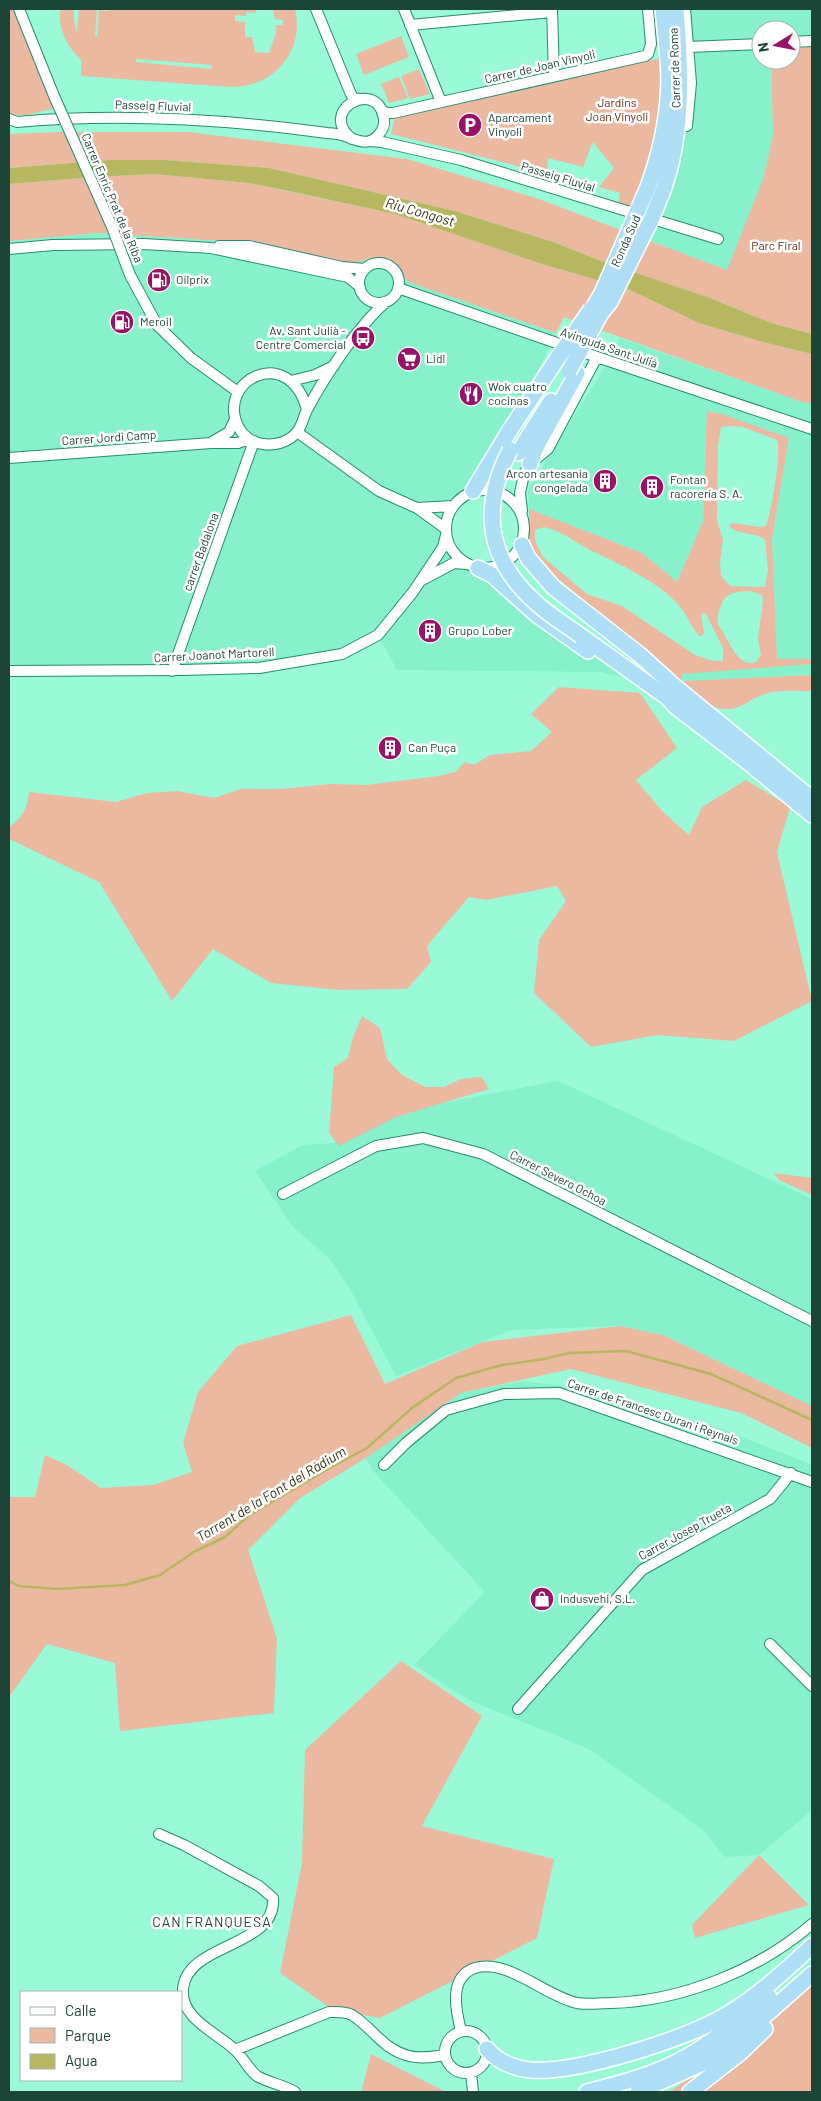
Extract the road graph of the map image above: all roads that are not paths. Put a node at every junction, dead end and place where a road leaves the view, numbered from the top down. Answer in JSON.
{"nodes":[{"id":1,"x":19,"y":9,"type":"edge"},
{"id":2,"x":316,"y":9,"type":"edge"},
{"id":3,"x":404,"y":9,"type":"edge"},
{"id":4,"x":648,"y":9,"type":"edge"},
{"id":5,"x":663,"y":9,"type":"edge"},
{"id":6,"x":676,"y":9,"type":"edge"},
{"id":7,"x":685,"y":9,"type":"edge"},
{"id":8,"x":552,"y":10,"type":"edge"},
{"id":9,"x":410,"y":25,"type":"junction"},
{"id":10,"x":751,"y":44,"type":"edge"},
{"id":11,"x":688,"y":47,"type":"junction"},
{"id":12,"x":554,"y":76,"type":"junction"},
{"id":13,"x":350,"y":92,"type":"junction"},
{"id":14,"x":359,"y":99,"type":"junction"},
{"id":15,"x":441,"y":102,"type":"junction"},
{"id":16,"x":348,"y":105,"type":"junction"},
{"id":17,"x":382,"y":110,"type":"junction"},
{"id":18,"x":393,"y":114,"type":"junction"},
{"id":19,"x":341,"y":116,"type":"junction"},
{"id":20,"x":9,"y":119,"type":"edge"},
{"id":21,"x":687,"y":126,"type":"joint"},
{"id":22,"x":383,"y":127,"type":"junction"},
{"id":23,"x":327,"y":133,"type":"junction"},
{"id":24,"x":352,"y":139,"type":"junction"},
{"id":25,"x":369,"y":141,"type":"junction"},
{"id":26,"x":389,"y":143,"type":"junction"},
{"id":27,"x":668,"y":177,"type":"junction"},
{"id":28,"x":655,"y":190,"type":"junction"},
{"id":29,"x":718,"y":239,"type":"dead end"},
{"id":30,"x":211,"y":248,"type":"junction"},
{"id":31,"x":9,"y":250,"type":"edge"},
{"id":32,"x":365,"y":269,"type":"junction"},
{"id":33,"x":360,"y":287,"type":"junction"},
{"id":34,"x":398,"y":288,"type":"junction"},
{"id":35,"x":367,"y":298,"type":"junction"},
{"id":36,"x":606,"y":298,"type":"junction"},
{"id":37,"x":386,"y":302,"type":"junction"},
{"id":38,"x":368,"y":318,"type":"junction"},
{"id":39,"x":597,"y":358,"type":"junction"},
{"id":40,"x":335,"y":366,"type":"junction"},
{"id":41,"x":565,"y":369,"type":"junction"},
{"id":42,"x":291,"y":381,"type":"junction"},
{"id":43,"x":238,"y":392,"type":"junction"},
{"id":44,"x":307,"y":410,"type":"junction"},
{"id":45,"x":234,"y":419,"type":"junction"},
{"id":46,"x":812,"y":430,"type":"edge"},
{"id":47,"x":297,"y":432,"type":"junction"},
{"id":48,"x":251,"y":440,"type":"junction"},
{"id":49,"x":211,"y":443,"type":"junction"},
{"id":50,"x":9,"y":458,"type":"edge"},
{"id":51,"x":530,"y":464,"type":"junction"},
{"id":52,"x":473,"y":491,"type":"junction"},
{"id":53,"x":453,"y":506,"type":"junction"},
{"id":54,"x":417,"y":508,"type":"junction"},
{"id":55,"x":522,"y":515,"type":"junction"},
{"id":56,"x":446,"y":532,"type":"junction"},
{"id":57,"x":522,"y":544,"type":"junction"},
{"id":58,"x":473,"y":566,"type":"junction"},
{"id":59,"x":419,"y":581,"type":"junction"},
{"id":60,"x":586,"y":633,"type":"junction"},
{"id":61,"x":172,"y":670,"type":"junction"},
{"id":62,"x":9,"y":671,"type":"edge"},
{"id":63,"x":676,"y":706,"type":"junction"},
{"id":64,"x":743,"y":743,"type":"junction"},
{"id":65,"x":812,"y":799,"type":"edge"},
{"id":66,"x":812,"y":814,"type":"edge"},
{"id":67,"x":283,"y":1194,"type":"dead end"},
{"id":68,"x":812,"y":1321,"type":"edge"},
{"id":69,"x":384,"y":1465,"type":"dead end"},
{"id":70,"x":791,"y":1473,"type":"junction"},
{"id":71,"x":812,"y":1482,"type":"edge"},
{"id":72,"x":770,"y":1644,"type":"dead end"},
{"id":73,"x":812,"y":1686,"type":"edge"},
{"id":74,"x":518,"y":1709,"type":"dead end"},
{"id":75,"x":159,"y":1834,"type":"dead end"},
{"id":76,"x":812,"y":1924,"type":"edge"},
{"id":77,"x":812,"y":1946,"type":"edge"},
{"id":78,"x":812,"y":1956,"type":"edge"},
{"id":79,"x":812,"y":1974,"type":"edge"},
{"id":80,"x":790,"y":1994,"type":"junction"},
{"id":81,"x":461,"y":2031,"type":"junction"},
{"id":82,"x":487,"y":2049,"type":"junction"},
{"id":83,"x":235,"y":2050,"type":"junction"},
{"id":84,"x":444,"y":2055,"type":"junction"},
{"id":85,"x":471,"y":2073,"type":"junction"},
{"id":86,"x":295,"y":2092,"type":"edge"},
{"id":87,"x":473,"y":2092,"type":"edge"},
{"id":88,"x":587,"y":2092,"type":"edge"},
{"id":89,"x":638,"y":2092,"type":"edge"},
{"id":90,"x":690,"y":2092,"type":"edge"}],
"edges":[{"from":1,"to":43,"type":"street","name":"Carrer Enric Prat de la Riba","bridge":true},
{"from":2,"to":13,"type":"street"},
{"from":3,"to":9,"type":"street"},
{"from":4,"to":12,"type":"street","name":"Carrer de Joan Vinyoli"},
{"from":5,"to":28,"type":"highway","name":"Ronda Sud"},
{"from":6,"to":27,"type":"highway","name":"Ronda Sud"},
{"from":7,"to":11,"type":"street","name":"Carrer de Roma"},
{"from":8,"to":9,"type":"street"},
{"from":8,"to":12,"type":"street"},
{"from":9,"to":15,"type":"street"},
{"from":10,"to":11,"type":"street"},
{"from":11,"to":21,"type":"street","name":"Carrer de Roma"},
{"from":12,"to":15,"type":"street","name":"Carrer de Joan Vinyoli"},
{"from":13,"to":14,"type":"street"},
{"from":13,"to":16,"type":"street"},
{"from":14,"to":16,"type":"street"},
{"from":14,"to":17,"type":"street"},
{"from":15,"to":18,"type":"street","name":"Carrer de Joan Vinyoli"},
{"from":16,"to":19,"type":"street"},
{"from":17,"to":18,"type":"street"},
{"from":17,"to":22,"type":"street"},
{"from":18,"to":22,"type":"street"},
{"from":19,"to":23,"type":"street"},
{"from":19,"to":24,"type":"street"},
{"from":20,"to":23,"type":"street","name":"Passeig Fluvial"},
{"from":21,"to":27,"type":"highway"},
{"from":22,"to":25,"type":"street"},
{"from":22,"to":26,"type":"street"},
{"from":23,"to":24,"type":"street","name":"Passeig Fluvial"},
{"from":24,"to":25,"type":"street"},
{"from":25,"to":26,"type":"street","name":"Passeig Fluvial"},
{"from":26,"to":29,"type":"street","name":"Passeig Fluvial"},
{"from":27,"to":28,"type":"highway","name":"Ronda Sud"},
{"from":28,"to":36,"type":"highway","name":"Ronda Sud","bridge":true},
{"from":30,"to":31,"type":"street"},
{"from":30,"to":32,"type":"street"},
{"from":30,"to":33,"type":"street"},
{"from":32,"to":33,"type":"street"},
{"from":32,"to":34,"type":"street"},
{"from":33,"to":35,"type":"street"},
{"from":34,"to":37,"type":"street"},
{"from":34,"to":39,"type":"street","name":"Avinguda Sant Julià"},
{"from":35,"to":37,"type":"street"},
{"from":35,"to":38,"type":"street"},
{"from":36,"to":41,"type":"highway","bridge":true},
{"from":36,"to":41,"type":"highway"},
{"from":37,"to":38,"type":"street"},
{"from":38,"to":40,"type":"street"},
{"from":39,"to":46,"type":"street","name":"Avinguda Sant Julià"},
{"from":39,"to":51,"type":"street"},
{"from":40,"to":42,"type":"street"},
{"from":40,"to":44,"type":"street"},
{"from":41,"to":51,"type":"highway"},
{"from":41,"to":52,"type":"highway"},
{"from":41,"to":60,"type":"highway","bridge":true},
{"from":42,"to":43,"type":"street"},
{"from":42,"to":44,"type":"street"},
{"from":43,"to":45,"type":"street"},
{"from":44,"to":47,"type":"street"},
{"from":45,"to":48,"type":"street"},
{"from":45,"to":49,"type":"street"},
{"from":47,"to":48,"type":"street"},
{"from":47,"to":54,"type":"street"},
{"from":48,"to":49,"type":"street","name":"Carrer Jordi Camp"},
{"from":48,"to":61,"type":"street","name":"carrer Badalona"},
{"from":49,"to":50,"type":"street","name":"Carrer Jordi Camp"},
{"from":51,"to":55,"type":"street"},
{"from":52,"to":53,"type":"street"},
{"from":52,"to":55,"type":"street"},
{"from":53,"to":54,"type":"street"},
{"from":53,"to":56,"type":"street"},
{"from":54,"to":56,"type":"street"},
{"from":55,"to":57,"type":"street"},
{"from":56,"to":58,"type":"street"},
{"from":56,"to":59,"type":"street","name":"Carrer Joanot Martorell"},
{"from":57,"to":58,"type":"street"},
{"from":57,"to":64,"type":"highway"},
{"from":58,"to":59,"type":"street"},
{"from":58,"to":63,"type":"highway"},
{"from":59,"to":61,"type":"street","name":"Carrer Joanot Martorell"},
{"from":60,"to":63,"type":"highway"},
{"from":60,"to":64,"type":"highway"},
{"from":61,"to":62,"type":"street","name":"Carrer Joanot Martorell"},
{"from":63,"to":66,"type":"highway"},
{"from":64,"to":65,"type":"highway"},
{"from":67,"to":68,"type":"street","name":"Carrer Severo Ochoa"},
{"from":69,"to":70,"type":"street","name":"Carrer de Francesc Duran i Reynals"},
{"from":70,"to":71,"type":"street","name":"Carrer de Francesc Duran i Reynals"},
{"from":70,"to":74,"type":"street","name":"Carrer Josep Trueta"},
{"from":72,"to":73,"type":"street"},
{"from":75,"to":83,"type":"street"},
{"from":76,"to":81,"type":"street"},
{"from":77,"to":82,"type":"highway"},
{"from":78,"to":88,"type":"highway"},
{"from":79,"to":80,"type":"highway"},
{"from":80,"to":89,"type":"highway"},
{"from":80,"to":90,"type":"highway"},
{"from":81,"to":82,"type":"street"},
{"from":81,"to":84,"type":"street"},
{"from":82,"to":85,"type":"street"},
{"from":83,"to":84,"type":"street"},
{"from":83,"to":86,"type":"street"},
{"from":84,"to":85,"type":"street"},
{"from":85,"to":87,"type":"street"}]}
